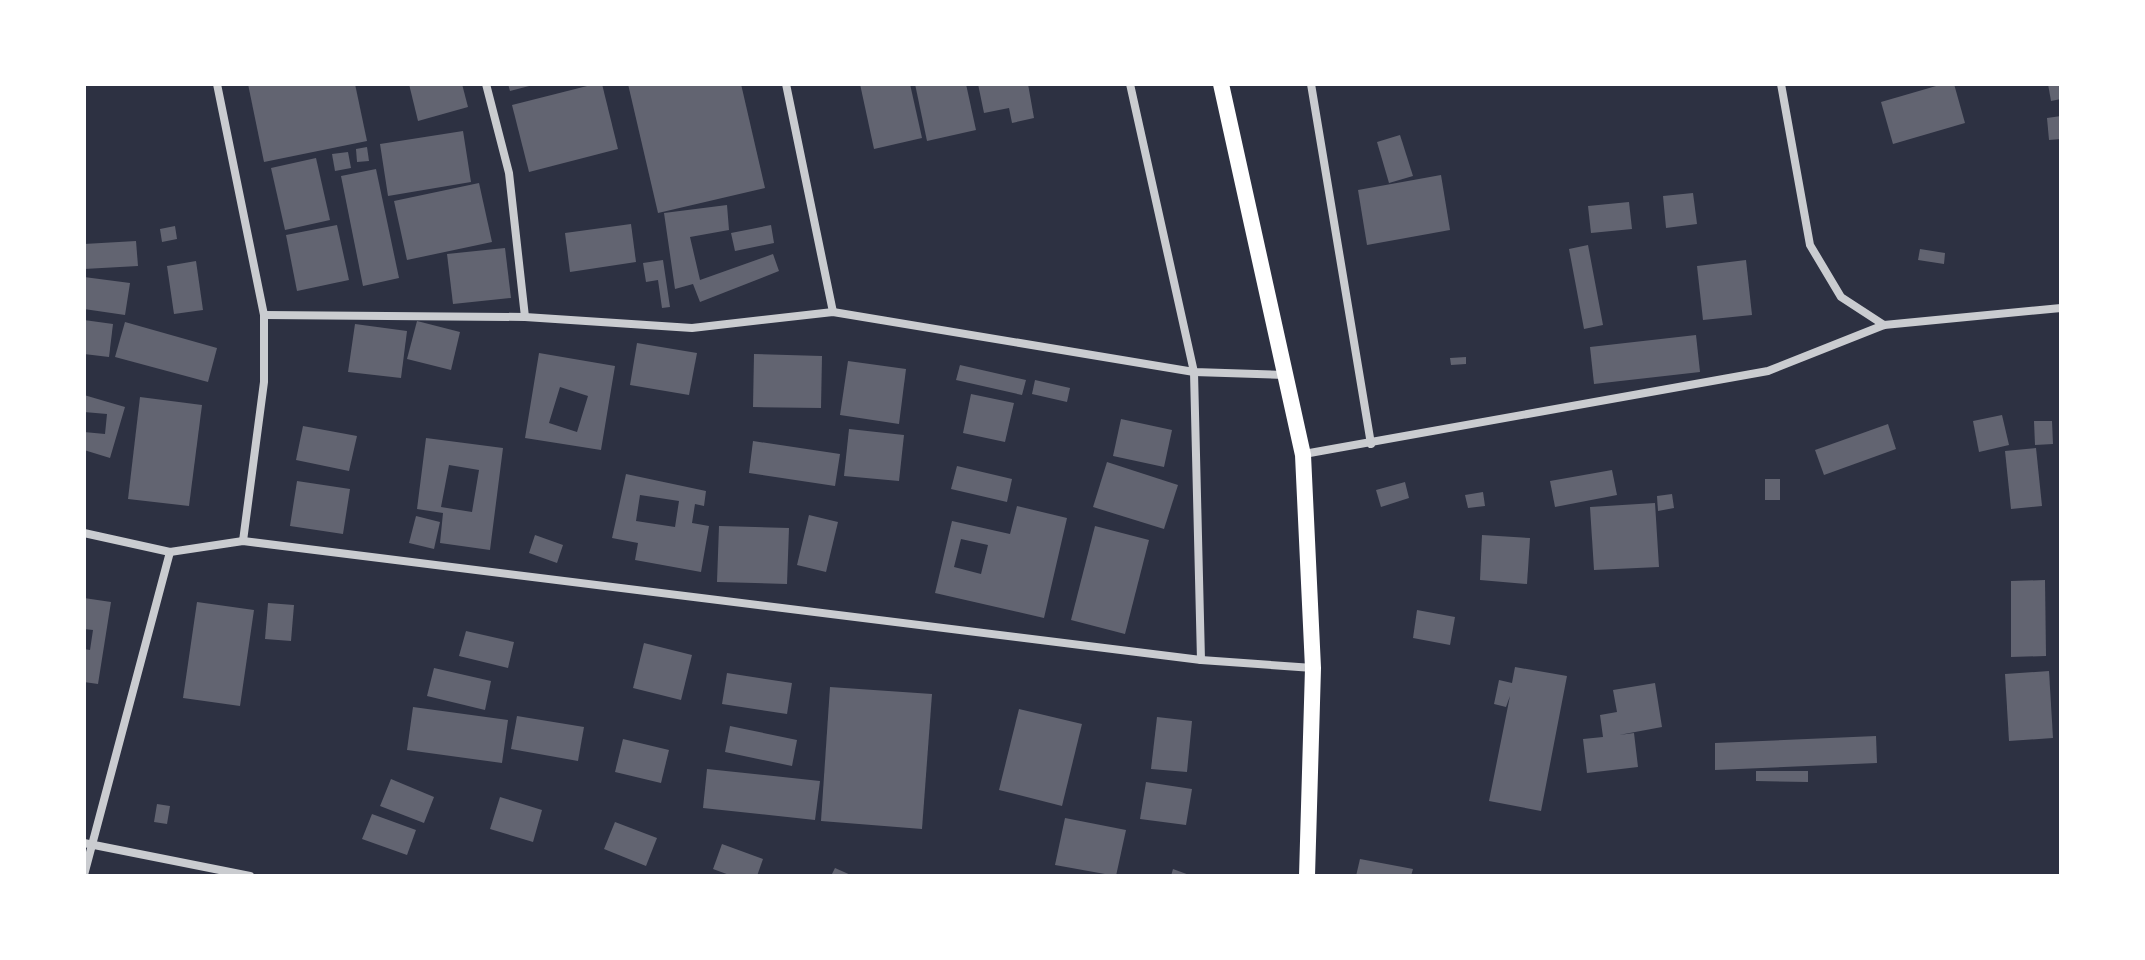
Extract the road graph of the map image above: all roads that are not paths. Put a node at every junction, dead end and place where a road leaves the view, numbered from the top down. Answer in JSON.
{"nodes":[{"id":1,"x":217,"y":84,"type":"edge"},
{"id":2,"x":486,"y":84,"type":"edge"},
{"id":3,"x":786,"y":84,"type":"edge"},
{"id":4,"x":1130,"y":84,"type":"edge"},
{"id":5,"x":1221,"y":84,"type":"edge"},
{"id":6,"x":1311,"y":84,"type":"edge"},
{"id":7,"x":1781,"y":84,"type":"edge"},
{"id":8,"x":2061,"y":308,"type":"edge"},
{"id":9,"x":833,"y":312,"type":"junction"},
{"id":10,"x":264,"y":315,"type":"junction"},
{"id":11,"x":525,"y":317,"type":"junction"},
{"id":12,"x":1884,"y":325,"type":"junction"},
{"id":13,"x":1194,"y":372,"type":"junction"},
{"id":14,"x":1286,"y":375,"type":"junction"},
{"id":15,"x":1371,"y":444,"type":"junction"},
{"id":16,"x":1303,"y":455,"type":"junction"},
{"id":17,"x":84,"y":533,"type":"edge"},
{"id":18,"x":243,"y":541,"type":"junction"},
{"id":19,"x":170,"y":552,"type":"junction"},
{"id":20,"x":1201,"y":660,"type":"junction"},
{"id":21,"x":1313,"y":668,"type":"junction"},
{"id":22,"x":88,"y":843,"type":"edge"},
{"id":23,"x":84,"y":875,"type":"edge"},
{"id":24,"x":250,"y":876,"type":"edge"},
{"id":25,"x":1307,"y":876,"type":"edge"}],
"edges":[{"from":1,"to":10,"type":"street"},
{"from":2,"to":11,"type":"street"},
{"from":3,"to":9,"type":"street"},
{"from":4,"to":13,"type":"street"},
{"from":5,"to":14,"type":"main road"},
{"from":6,"to":15,"type":"street"},
{"from":7,"to":12,"type":"street"},
{"from":8,"to":12,"type":"street"},
{"from":9,"to":11,"type":"street"},
{"from":9,"to":13,"type":"street"},
{"from":10,"to":11,"type":"street"},
{"from":10,"to":18,"type":"street"},
{"from":12,"to":15,"type":"street"},
{"from":13,"to":14,"type":"street"},
{"from":13,"to":20,"type":"street"},
{"from":14,"to":16,"type":"main road"},
{"from":15,"to":16,"type":"street"},
{"from":16,"to":21,"type":"main road"},
{"from":17,"to":19,"type":"street"},
{"from":18,"to":19,"type":"street"},
{"from":18,"to":20,"type":"street"},
{"from":19,"to":22,"type":"street"},
{"from":20,"to":21,"type":"street"},
{"from":21,"to":25,"type":"main road"},
{"from":22,"to":23,"type":"street"},
{"from":22,"to":24,"type":"street"}]}
